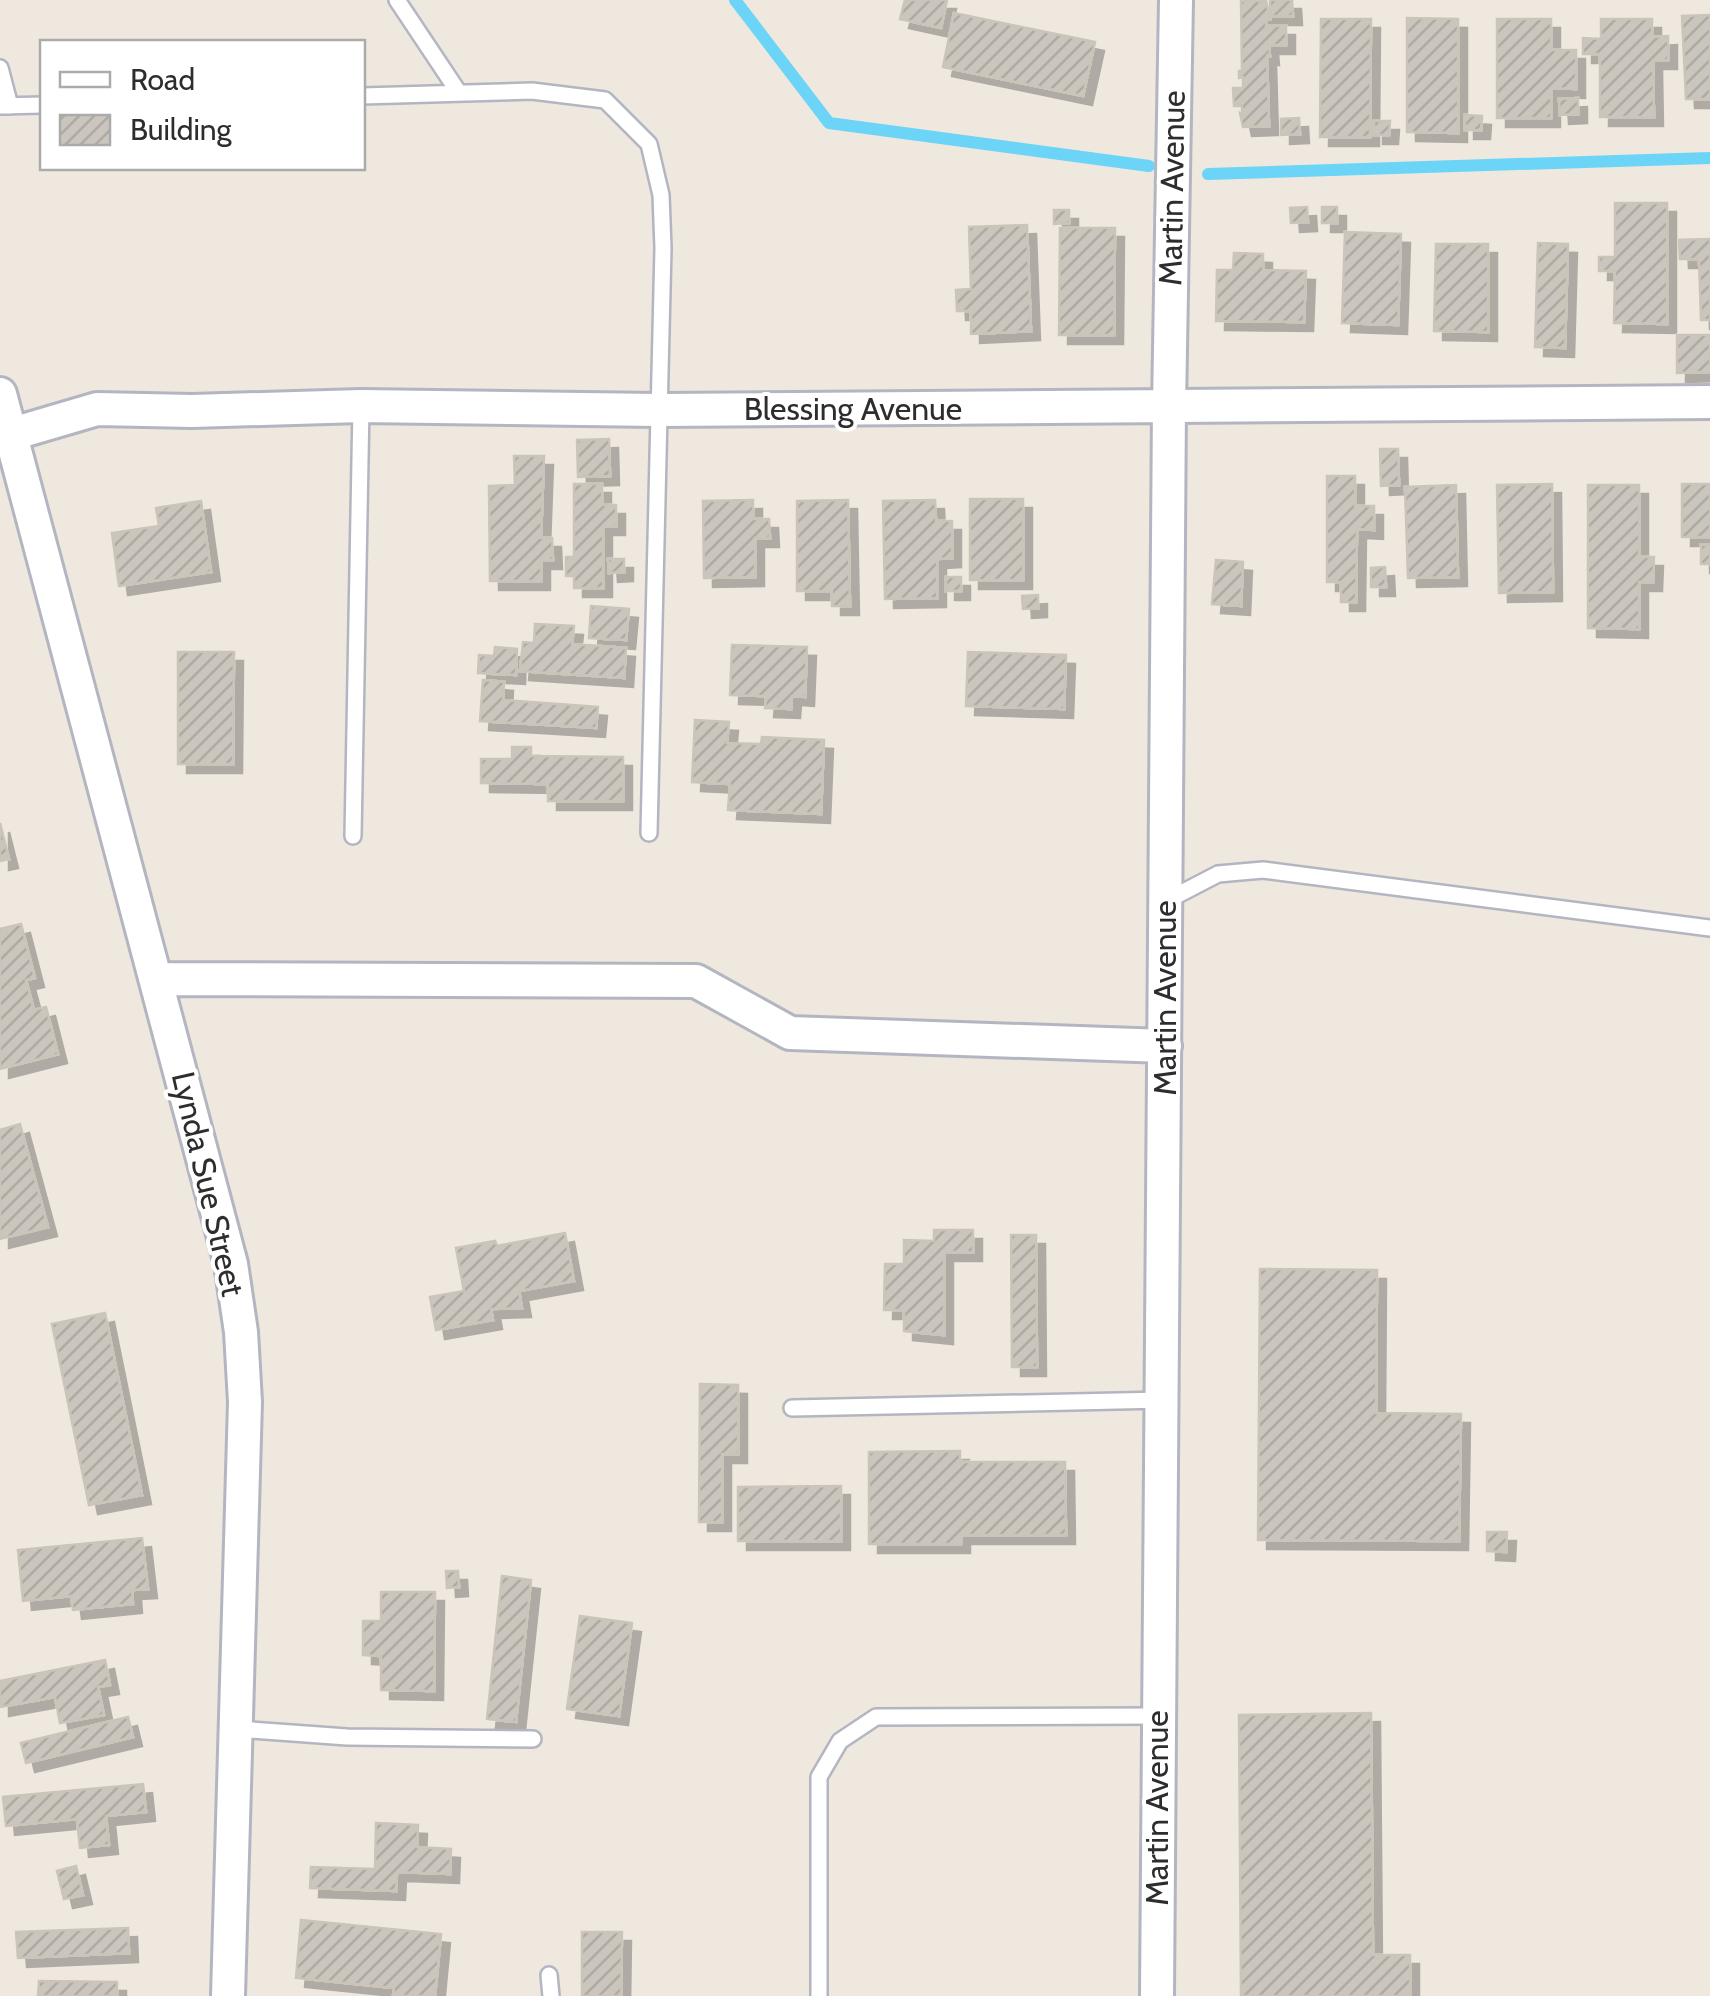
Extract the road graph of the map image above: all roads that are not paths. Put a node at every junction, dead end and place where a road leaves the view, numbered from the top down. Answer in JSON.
{"nodes":[{"id":1,"x":398,"y":0,"type":"edge"},
{"id":2,"x":1176,"y":0,"type":"edge"},
{"id":3,"x":0,"y":68,"type":"edge"},
{"id":4,"x":459,"y":93,"type":"junction"},
{"id":5,"x":365,"y":96,"type":"edge"},
{"id":6,"x":40,"y":105,"type":"edge"},
{"id":7,"x":5,"y":106,"type":"edge"},
{"id":8,"x":0,"y":394,"type":"edge"},
{"id":9,"x":1710,"y":402,"type":"edge"},
{"id":10,"x":361,"y":406,"type":"junction"},
{"id":11,"x":1168,"y":407,"type":"junction"},
{"id":12,"x":658,"y":410,"type":"junction"},
{"id":13,"x":6,"y":436,"type":"edge"},
{"id":14,"x":649,"y":833,"type":"dead end"},
{"id":15,"x":353,"y":836,"type":"dead end"},
{"id":16,"x":1166,"y":901,"type":"junction"},
{"id":17,"x":1710,"y":928,"type":"edge"},
{"id":18,"x":157,"y":979,"type":"junction"},
{"id":19,"x":1165,"y":1046,"type":"junction"},
{"id":20,"x":1163,"y":1400,"type":"junction"},
{"id":21,"x":792,"y":1408,"type":"dead end"},
{"id":22,"x":1158,"y":1716,"type":"junction"},
{"id":23,"x":237,"y":1729,"type":"junction"},
{"id":24,"x":532,"y":1739,"type":"dead end"},
{"id":25,"x":549,"y":1974,"type":"dead end"},
{"id":26,"x":228,"y":1996,"type":"edge"},
{"id":27,"x":552,"y":1996,"type":"edge"},
{"id":28,"x":819,"y":1996,"type":"edge"},
{"id":29,"x":1157,"y":1996,"type":"edge"}],
"edges":[{"from":1,"to":4,"type":"lane"},
{"from":2,"to":11,"type":"street","name":"Martin Avenue"},
{"from":3,"to":7,"type":"lane"},
{"from":4,"to":5,"type":"lane"},
{"from":4,"to":12,"type":"lane"},
{"from":6,"to":7,"type":"lane"},
{"from":8,"to":13,"type":"street","name":"Lynda Sue Street"},
{"from":9,"to":11,"type":"street","name":"Blessing Avenue"},
{"from":10,"to":12,"type":"street","name":"Blessing Avenue"},
{"from":10,"to":13,"type":"street","name":"Blessing Avenue"},
{"from":10,"to":15,"type":"lane"},
{"from":11,"to":12,"type":"street","name":"Blessing Avenue"},
{"from":11,"to":16,"type":"street","name":"Martin Avenue"},
{"from":12,"to":14,"type":"lane"},
{"from":13,"to":18,"type":"street","name":"Lynda Sue Street"},
{"from":16,"to":17,"type":"lane"},
{"from":16,"to":19,"type":"street","name":"Martin Avenue"},
{"from":18,"to":19,"type":"street"},
{"from":18,"to":23,"type":"street","name":"Lynda Sue Street"},
{"from":19,"to":20,"type":"street","name":"Martin Avenue"},
{"from":20,"to":21,"type":"lane"},
{"from":20,"to":22,"type":"street","name":"Martin Avenue"},
{"from":22,"to":28,"type":"lane"},
{"from":22,"to":29,"type":"street","name":"Martin Avenue"},
{"from":23,"to":24,"type":"lane"},
{"from":23,"to":26,"type":"street","name":"Lynda Sue Street"},
{"from":25,"to":27,"type":"lane"}]}
